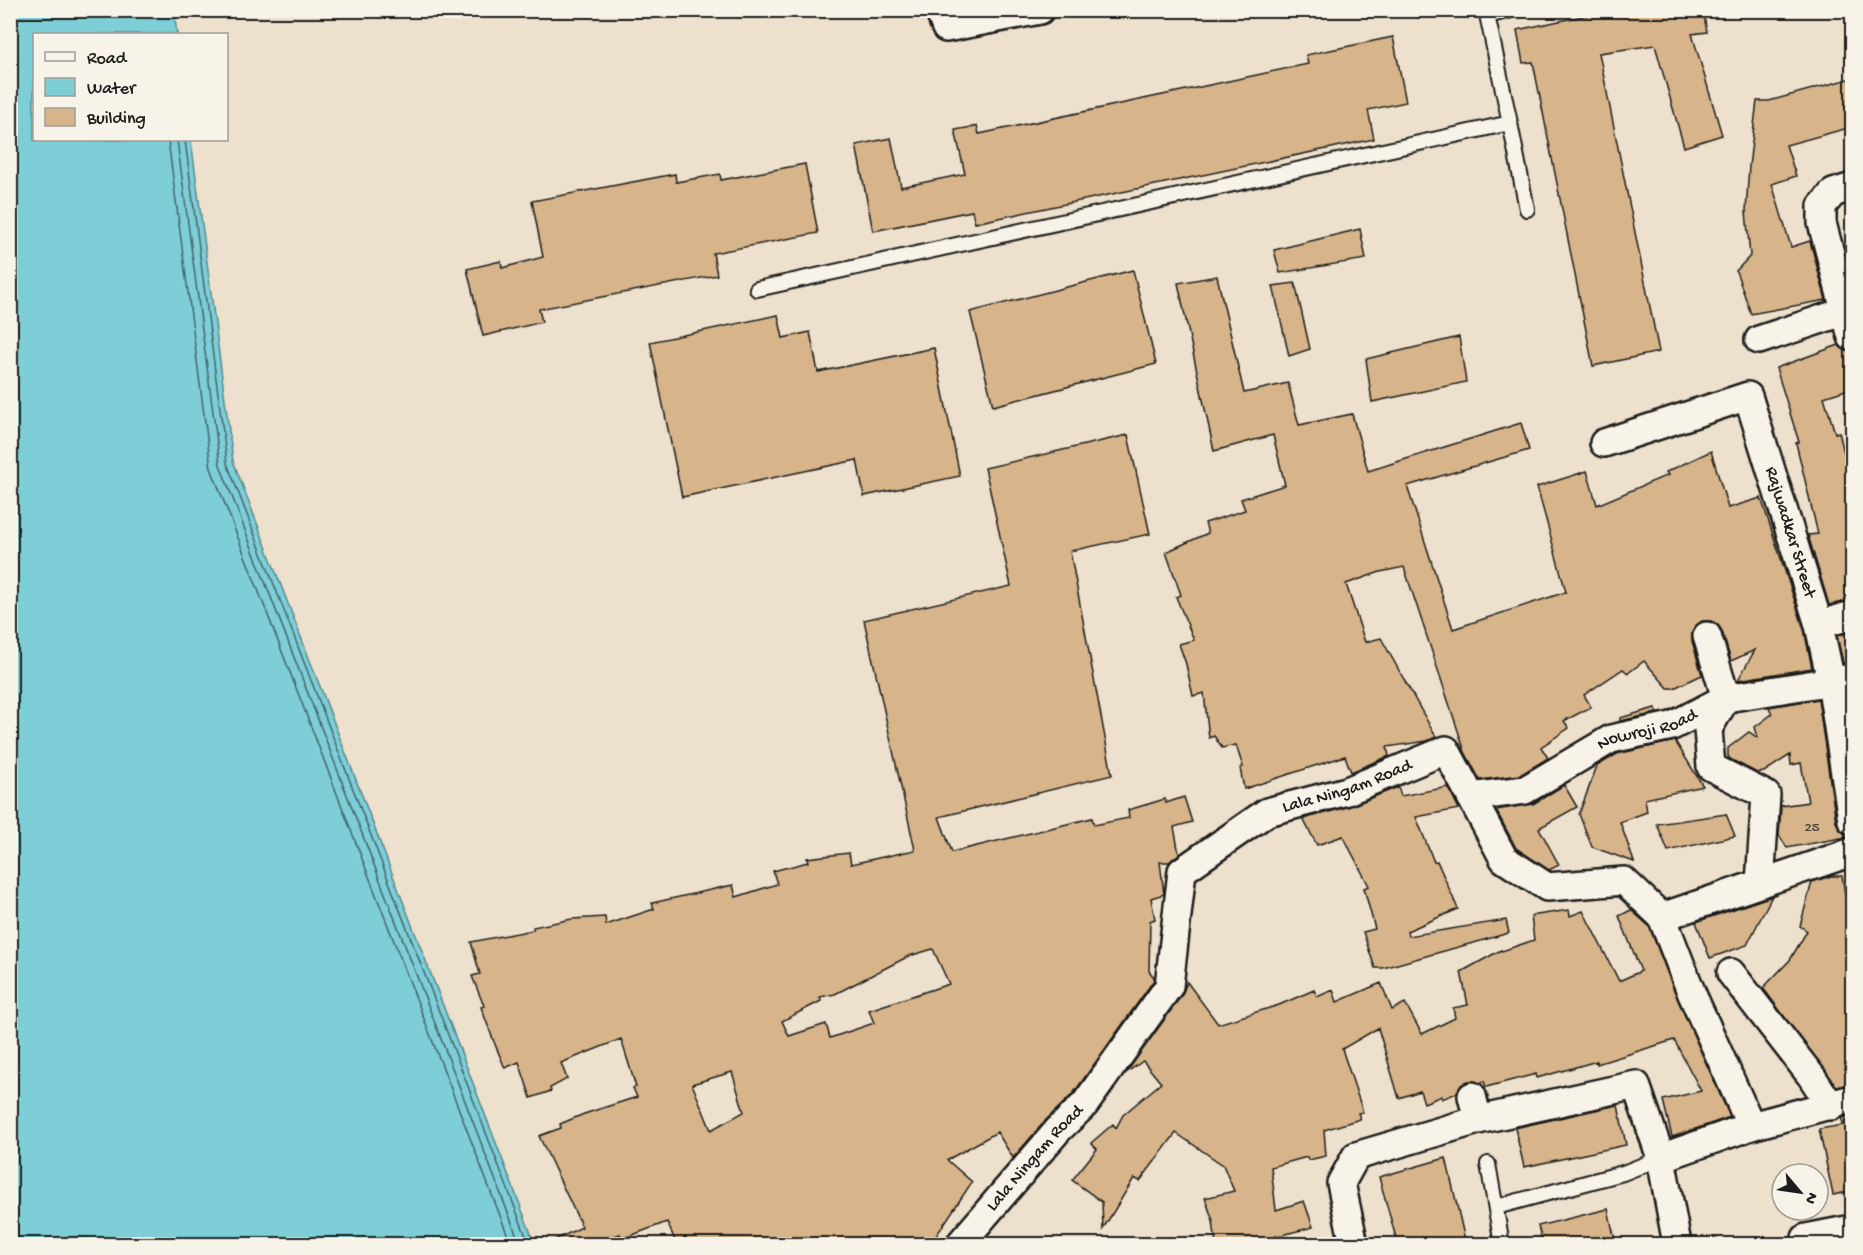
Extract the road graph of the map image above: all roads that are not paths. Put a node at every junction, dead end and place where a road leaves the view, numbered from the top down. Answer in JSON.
{"nodes":[{"id":1,"x":1040,"y":10,"type":"edge"},
{"id":2,"x":1511,"y":10,"type":"edge"},
{"id":3,"x":1486,"y":14,"type":"edge"},
{"id":4,"x":943,"y":19,"type":"edge"},
{"id":5,"x":1510,"y":123,"type":"junction"},
{"id":6,"x":1852,"y":187,"type":"edge"},
{"id":7,"x":1527,"y":209,"type":"dead end"},
{"id":8,"x":757,"y":289,"type":"dead end"},
{"id":9,"x":1850,"y":319,"type":"edge"},
{"id":10,"x":1759,"y":340,"type":"dead end"},
{"id":11,"x":1604,"y":443,"type":"dead end"},
{"id":12,"x":1852,"y":615,"type":"edge"},
{"id":13,"x":1819,"y":626,"type":"junction"},
{"id":14,"x":1707,"y":636,"type":"dead end"},
{"id":15,"x":1842,"y":679,"type":"edge"},
{"id":16,"x":1726,"y":698,"type":"junction"},
{"id":17,"x":1471,"y":796,"type":"junction"},
{"id":18,"x":1852,"y":820,"type":"edge"},
{"id":19,"x":1852,"y":852,"type":"edge"},
{"id":20,"x":1760,"y":883,"type":"junction"},
{"id":21,"x":1662,"y":917,"type":"junction"},
{"id":22,"x":1731,"y":973,"type":"dead end"},
{"id":23,"x":1842,"y":1102,"type":"edge"},
{"id":24,"x":1751,"y":1126,"type":"junction"},
{"id":25,"x":1661,"y":1158,"type":"junction"},
{"id":26,"x":1488,"y":1164,"type":"dead end"},
{"id":27,"x":1496,"y":1207,"type":"junction"},
{"id":28,"x":1852,"y":1229,"type":"edge"},
{"id":29,"x":960,"y":1245,"type":"edge"},
{"id":30,"x":1354,"y":1245,"type":"edge"},
{"id":31,"x":1502,"y":1245,"type":"edge"},
{"id":32,"x":1677,"y":1245,"type":"edge"},
{"id":33,"x":1808,"y":1245,"type":"edge"}],
"edges":[{"from":1,"to":4,"type":"street"},
{"from":2,"to":3,"type":"lane"},
{"from":3,"to":5,"type":"lane"},
{"from":5,"to":7,"type":"lane"},
{"from":5,"to":8,"type":"lane"},
{"from":6,"to":9,"type":"street"},
{"from":9,"to":10,"type":"street"},
{"from":11,"to":13,"type":"street","name":"Rajwadkar Street"},
{"from":12,"to":13,"type":"street"},
{"from":13,"to":15,"type":"street","name":"Rajwadkar Street"},
{"from":14,"to":16,"type":"street"},
{"from":15,"to":16,"type":"street","name":"Nowroji Road"},
{"from":15,"to":18,"type":"street","name":"Rajwadkar Street"},
{"from":16,"to":17,"type":"street","name":"Nowroji Road"},
{"from":16,"to":20,"type":"street"},
{"from":17,"to":21,"type":"street","name":"Lala Ningam Road"},
{"from":17,"to":29,"type":"street","name":"Lala Ningam Road"},
{"from":19,"to":20,"type":"street"},
{"from":20,"to":21,"type":"street"},
{"from":21,"to":24,"type":"street","name":"Lala Ningam Road"},
{"from":22,"to":23,"type":"street"},
{"from":23,"to":24,"type":"street"},
{"from":24,"to":25,"type":"street"},
{"from":25,"to":27,"type":"lane"},
{"from":25,"to":30,"type":"street"},
{"from":25,"to":32,"type":"street"},
{"from":26,"to":27,"type":"lane"},
{"from":27,"to":31,"type":"lane"},
{"from":28,"to":33,"type":"street"}]}
